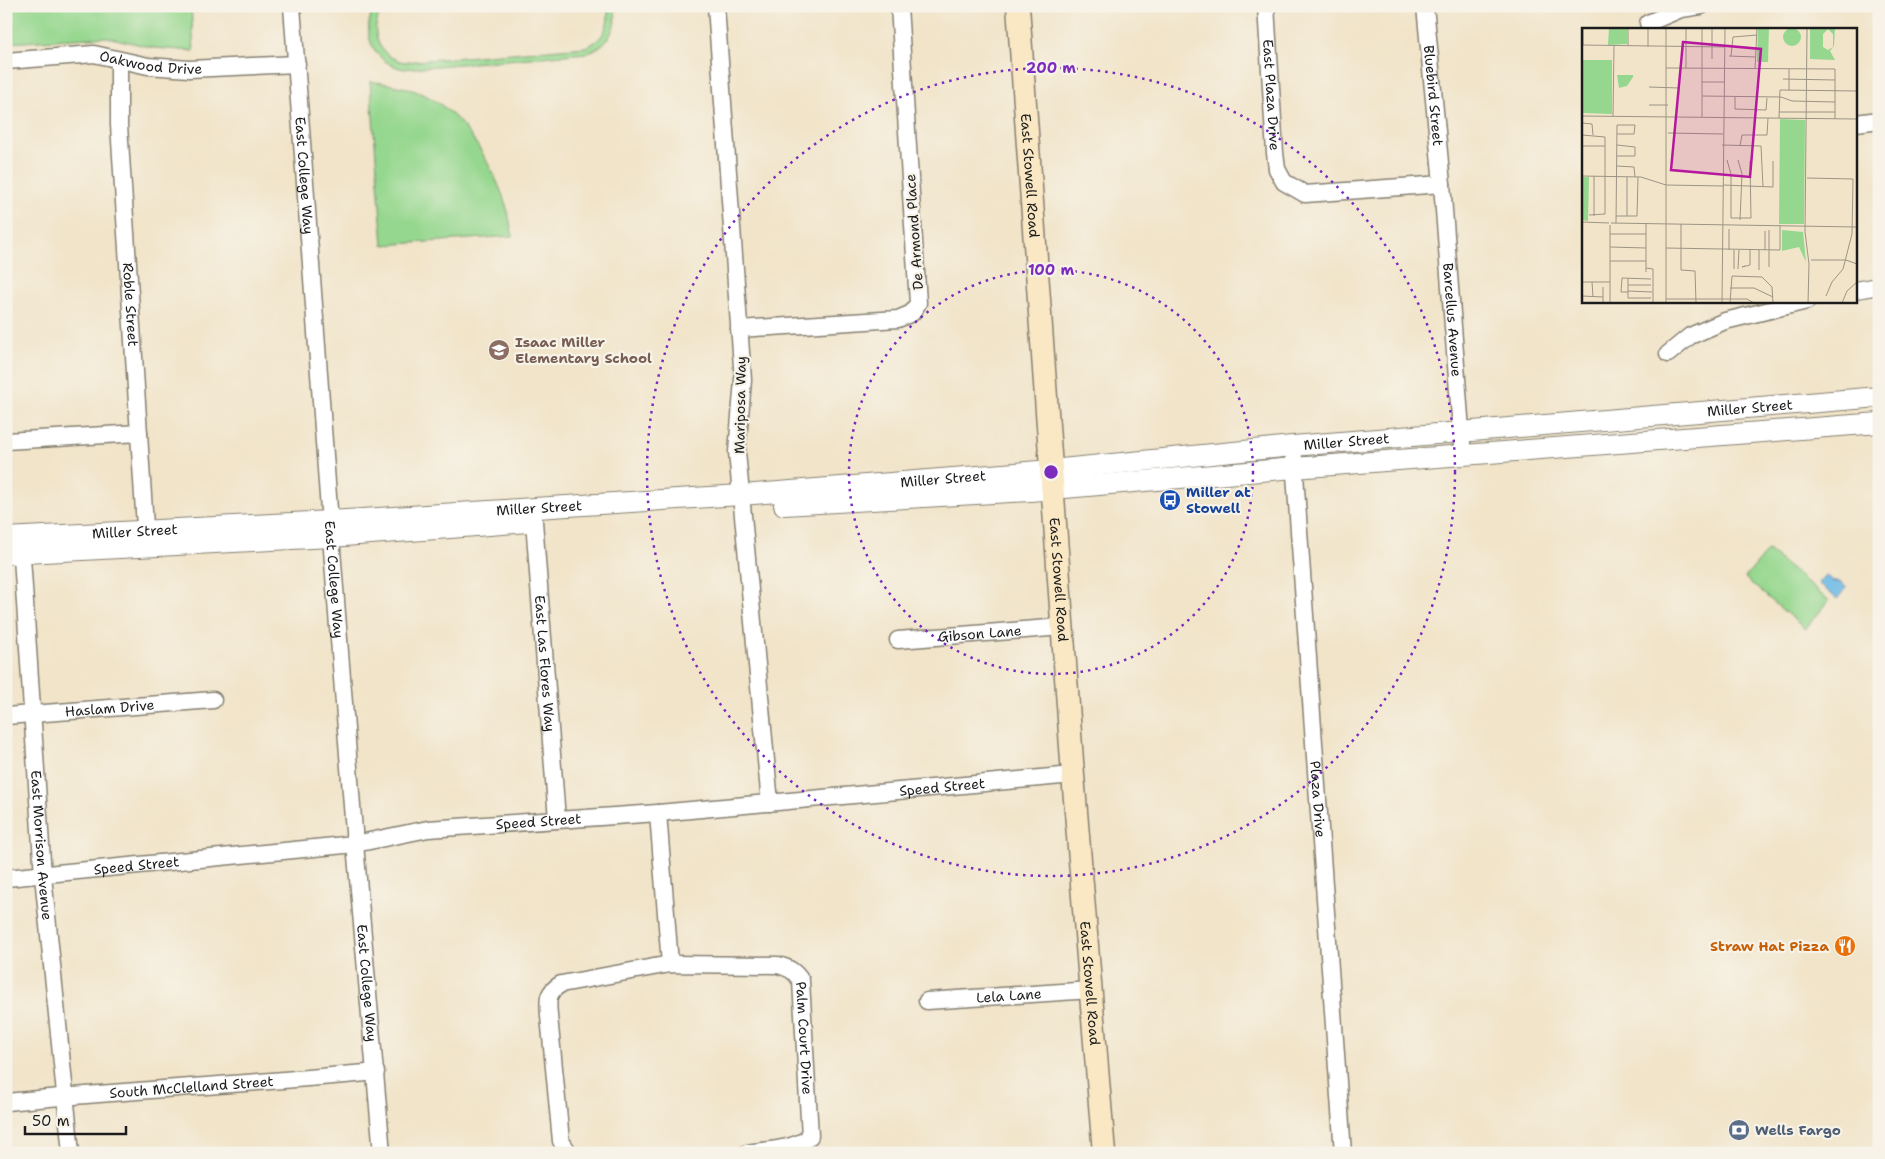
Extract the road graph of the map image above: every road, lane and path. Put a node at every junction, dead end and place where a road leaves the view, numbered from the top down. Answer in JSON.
{"nodes":[{"id":1,"x":292,"y":6,"type":"edge"},
{"id":2,"x":716,"y":6,"type":"edge"},
{"id":3,"x":899,"y":6,"type":"edge"},
{"id":4,"x":1018,"y":6,"type":"edge"},
{"id":5,"x":1266,"y":6,"type":"edge"},
{"id":6,"x":1426,"y":6,"type":"edge"},
{"id":7,"x":1701,"y":6,"type":"edge"},
{"id":8,"x":1648,"y":23,"type":"dead end"},
{"id":9,"x":6,"y":61,"type":"edge"},
{"id":10,"x":119,"y":61,"type":"junction"},
{"id":11,"x":297,"y":64,"type":"junction"},
{"id":12,"x":1879,"y":120,"type":"edge"},
{"id":13,"x":1858,"y":124,"type":"edge"},
{"id":14,"x":1442,"y":184,"type":"junction"},
{"id":15,"x":1879,"y":286,"type":"edge"},
{"id":16,"x":1858,"y":290,"type":"edge"},
{"id":17,"x":1803,"y":302,"type":"edge"},
{"id":18,"x":739,"y":329,"type":"junction"},
{"id":19,"x":1668,"y":354,"type":"dead end"},
{"id":20,"x":1879,"y":397,"type":"edge"},
{"id":21,"x":1879,"y":423,"type":"edge"},
{"id":22,"x":1460,"y":431,"type":"junction"},
{"id":23,"x":140,"y":433,"type":"junction"},
{"id":24,"x":6,"y":442,"type":"edge"},
{"id":25,"x":1293,"y":446,"type":"junction"},
{"id":26,"x":1463,"y":456,"type":"junction"},
{"id":27,"x":1294,"y":468,"type":"junction"},
{"id":28,"x":1052,"y":480,"type":"junction"},
{"id":29,"x":742,"y":501,"type":"junction"},
{"id":30,"x":533,"y":515,"type":"junction"},
{"id":31,"x":330,"y":529,"type":"junction"},
{"id":32,"x":146,"y":539,"type":"junction"},
{"id":33,"x":14,"y":546,"type":"edge"},
{"id":34,"x":1062,"y":627,"type":"junction"},
{"id":35,"x":898,"y":640,"type":"dead end"},
{"id":36,"x":214,"y":700,"type":"dead end"},
{"id":37,"x":33,"y":714,"type":"junction"},
{"id":38,"x":6,"y":716,"type":"edge"},
{"id":39,"x":1073,"y":775,"type":"junction"},
{"id":40,"x":770,"y":804,"type":"junction"},
{"id":41,"x":658,"y":813,"type":"junction"},
{"id":42,"x":557,"y":819,"type":"junction"},
{"id":43,"x":355,"y":844,"type":"junction"},
{"id":44,"x":43,"y":876,"type":"junction"},
{"id":45,"x":6,"y":878,"type":"edge"},
{"id":46,"x":670,"y":964,"type":"junction"},
{"id":47,"x":1091,"y":990,"type":"junction"},
{"id":48,"x":927,"y":1001,"type":"dead end"},
{"id":49,"x":376,"y":1072,"type":"junction"},
{"id":50,"x":66,"y":1096,"type":"junction"},
{"id":51,"x":6,"y":1102,"type":"edge"},
{"id":52,"x":71,"y":1153,"type":"edge"},
{"id":53,"x":382,"y":1153,"type":"edge"},
{"id":54,"x":569,"y":1153,"type":"edge"},
{"id":55,"x":748,"y":1153,"type":"edge"},
{"id":56,"x":1104,"y":1153,"type":"edge"},
{"id":57,"x":1343,"y":1153,"type":"edge"}],
"edges":[{"from":1,"to":11,"type":"street","name":"East College Way"},
{"from":2,"to":18,"type":"street","name":"Mariposa Way"},
{"from":3,"to":18,"type":"street","name":"De Armond Place"},
{"from":4,"to":28,"type":"main road","name":"East Stowell Road"},
{"from":5,"to":14,"type":"street","name":"East Plaza Drive"},
{"from":6,"to":14,"type":"street","name":"Bluebird Street"},
{"from":7,"to":8,"type":"street"},
{"from":9,"to":10,"type":"street","name":"Oakwood Drive"},
{"from":10,"to":11,"type":"street","name":"Oakwood Drive"},
{"from":10,"to":23,"type":"street","name":"Roble Street"},
{"from":11,"to":31,"type":"street","name":"East College Way"},
{"from":12,"to":13,"type":"street"},
{"from":14,"to":22,"type":"street","name":"Barcellus Avenue"},
{"from":15,"to":16,"type":"street"},
{"from":17,"to":19,"type":"street"},
{"from":18,"to":29,"type":"street","name":"Mariposa Way"},
{"from":20,"to":22,"type":"street","name":"Miller Street"},
{"from":21,"to":26,"type":"street","name":"Miller Street"},
{"from":22,"to":25,"type":"street","name":"Miller Street"},
{"from":22,"to":26,"type":"street","name":"Barcellus Avenue"},
{"from":23,"to":24,"type":"street"},
{"from":23,"to":32,"type":"street","name":"Roble Street"},
{"from":25,"to":27,"type":"street","name":"Plaza Drive"},
{"from":25,"to":28,"type":"street","name":"Miller Street"},
{"from":26,"to":27,"type":"street","name":"Miller Street"},
{"from":27,"to":28,"type":"street","name":"Miller Street"},
{"from":27,"to":57,"type":"street","name":"Plaza Drive"},
{"from":28,"to":29,"type":"street","name":"Miller Street"},
{"from":28,"to":34,"type":"main road","name":"East Stowell Road"},
{"from":29,"to":30,"type":"street","name":"Miller Street"},
{"from":29,"to":40,"type":"street","name":"Mariposa Way"},
{"from":30,"to":31,"type":"street","name":"Miller Street"},
{"from":30,"to":42,"type":"street","name":"East Las Flores Way"},
{"from":31,"to":32,"type":"street","name":"Miller Street"},
{"from":31,"to":43,"type":"street","name":"East College Way"},
{"from":32,"to":33,"type":"street","name":"Miller Street"},
{"from":33,"to":37,"type":"street","name":"East Morrison Avenue"},
{"from":34,"to":35,"type":"street","name":"Gibson Lane"},
{"from":34,"to":39,"type":"main road","name":"East Stowell Road"},
{"from":36,"to":37,"type":"street","name":"Haslam Drive"},
{"from":37,"to":38,"type":"street","name":"Haslam Drive"},
{"from":37,"to":44,"type":"street","name":"East Morrison Avenue"},
{"from":39,"to":40,"type":"street","name":"Speed Street"},
{"from":39,"to":47,"type":"main road","name":"East Stowell Road"},
{"from":40,"to":41,"type":"street","name":"Speed Street"},
{"from":41,"to":42,"type":"street","name":"Speed Street"},
{"from":41,"to":46,"type":"street"},
{"from":42,"to":43,"type":"street","name":"Speed Street"},
{"from":43,"to":44,"type":"street","name":"Speed Street"},
{"from":43,"to":49,"type":"street","name":"East College Way"},
{"from":44,"to":45,"type":"street","name":"Speed Street"},
{"from":44,"to":50,"type":"street","name":"East Morrison Avenue"},
{"from":46,"to":54,"type":"street","name":"Palm Court Drive"},
{"from":46,"to":55,"type":"street","name":"Palm Court Drive"},
{"from":47,"to":48,"type":"street","name":"Lela Lane"},
{"from":47,"to":56,"type":"main road","name":"East Stowell Road"},
{"from":49,"to":50,"type":"street","name":"South McClelland Street"},
{"from":49,"to":53,"type":"street","name":"East College Way"},
{"from":50,"to":51,"type":"street","name":"South McClelland Street"},
{"from":50,"to":52,"type":"street","name":"East Morrison Avenue"}]}
